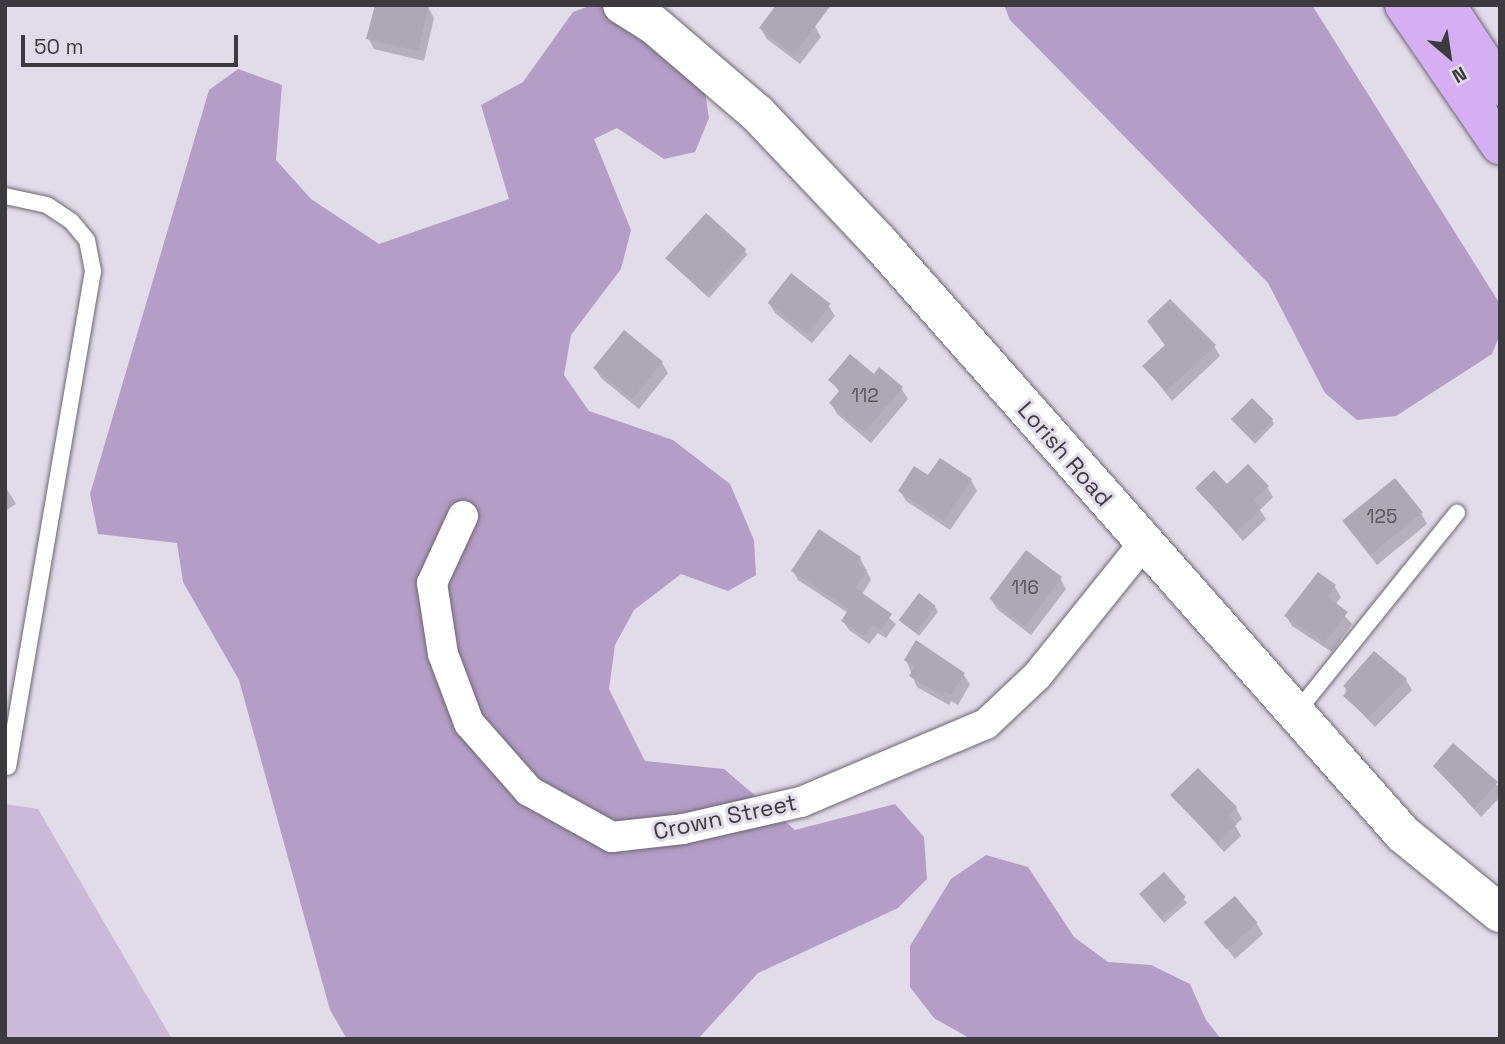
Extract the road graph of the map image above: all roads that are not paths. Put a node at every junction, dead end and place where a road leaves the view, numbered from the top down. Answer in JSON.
{"nodes":[{"id":1,"x":622,"y":5,"type":"edge"},
{"id":2,"x":1404,"y":5,"type":"edge"},
{"id":3,"x":1446,"y":5,"type":"edge"},
{"id":4,"x":1500,"y":88,"type":"edge"},
{"id":5,"x":1500,"y":145,"type":"edge"},
{"id":6,"x":5,"y":196,"type":"edge"},
{"id":7,"x":1457,"y":513,"type":"dead end"},
{"id":8,"x":463,"y":516,"type":"dead end"},
{"id":9,"x":1143,"y":543,"type":"junction"},
{"id":10,"x":1296,"y":713,"type":"junction"},
{"id":11,"x":8,"y":767,"type":"dead end"},
{"id":12,"x":1500,"y":913,"type":"edge"}],
"edges":[{"from":1,"to":9,"type":"street","name":"Lorish Road"},
{"from":2,"to":5,"type":"highway"},
{"from":3,"to":4,"type":"highway"},
{"from":6,"to":11,"type":"lane"},
{"from":7,"to":10,"type":"lane"},
{"from":8,"to":9,"type":"street","name":"Crown Street"},
{"from":9,"to":10,"type":"street","name":"Lorish Road"},
{"from":10,"to":12,"type":"street","name":"Lorish Road"}]}
